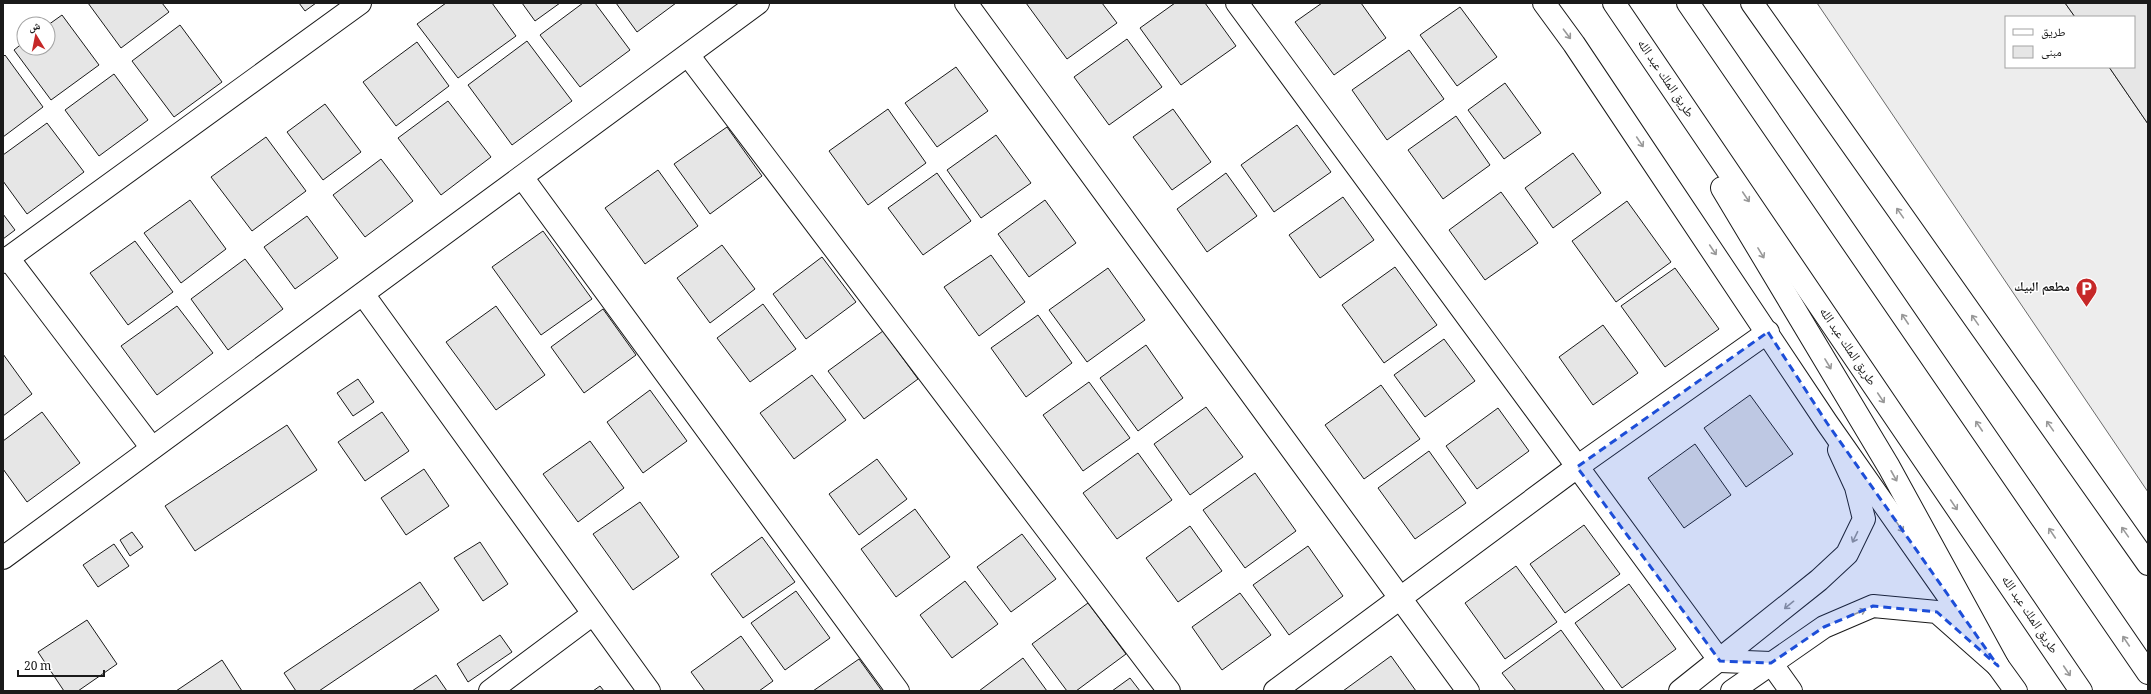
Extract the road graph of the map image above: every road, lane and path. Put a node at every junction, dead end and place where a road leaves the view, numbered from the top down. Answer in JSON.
{"nodes":[{"id":1,"x":360,"y":3,"type":"edge"},
{"id":2,"x":758,"y":3,"type":"edge"},
{"id":3,"x":966,"y":3,"type":"edge"},
{"id":4,"x":1237,"y":3,"type":"edge"},
{"id":5,"x":1544,"y":3,"type":"edge"},
{"id":6,"x":1613,"y":3,"type":"edge"},
{"id":7,"x":1688,"y":3,"type":"edge"},
{"id":8,"x":1752,"y":3,"type":"edge"},
{"id":9,"x":688,"y":55,"type":"junction"},
{"id":10,"x":522,"y":177,"type":"junction"},
{"id":11,"x":6,"y":260,"type":"edge"},
{"id":12,"x":363,"y":294,"type":"junction"},
{"id":13,"x":1768,"y":332,"type":"junction"},
{"id":14,"x":1827,"y":423,"type":"junction"},
{"id":15,"x":152,"y":448,"type":"junction"},
{"id":16,"x":1577,"y":467,"type":"junction"},
{"id":17,"x":3,"y":558,"type":"edge"},
{"id":18,"x":2148,"y":564,"type":"edge"},
{"id":19,"x":1401,"y":599,"type":"junction"},
{"id":20,"x":594,"y":614,"type":"junction"},
{"id":21,"x":1720,"y":661,"type":"junction"},
{"id":22,"x":1771,"y":663,"type":"junction"},
{"id":23,"x":1998,"y":666,"type":"junction"},
{"id":24,"x":2148,"y":673,"type":"edge"},
{"id":25,"x":490,"y":691,"type":"edge"},
{"id":26,"x":649,"y":691,"type":"edge"},
{"id":27,"x":898,"y":691,"type":"edge"},
{"id":28,"x":1169,"y":691,"type":"edge"},
{"id":29,"x":1276,"y":691,"type":"edge"},
{"id":30,"x":1468,"y":691,"type":"edge"},
{"id":31,"x":1680,"y":691,"type":"edge"},
{"id":32,"x":1732,"y":691,"type":"edge"},
{"id":33,"x":1791,"y":691,"type":"edge"},
{"id":34,"x":2016,"y":691,"type":"edge"},
{"id":35,"x":2081,"y":691,"type":"edge"}],
"edges":[{"from":1,"to":11,"type":"main road"},
{"from":2,"to":9,"type":"main road"},
{"from":3,"to":19,"type":"main road"},
{"from":4,"to":16,"type":"main road"},
{"from":5,"to":13,"type":"main road","one_way":true},
{"from":6,"to":23,"type":"main road","one_way":true},
{"from":6,"to":35,"type":"main road","name":"طريق الملك عبد الله","one_way":true},
{"from":24,"to":7,"type":"main road","one_way":true},
{"from":18,"to":8,"type":"main road","one_way":true},
{"from":9,"to":10,"type":"main road"},
{"from":9,"to":28,"type":"main road"},
{"from":10,"to":12,"type":"main road"},
{"from":10,"to":27,"type":"main road"},
{"from":11,"to":15,"type":"main road"},
{"from":12,"to":15,"type":"main road"},
{"from":12,"to":20,"type":"main road"},
{"from":13,"to":14,"type":"main road"},
{"from":13,"to":16,"type":"main road"},
{"from":14,"to":21,"type":"main road","one_way":true},
{"from":14,"to":23,"type":"main road","one_way":true},
{"from":15,"to":17,"type":"main road"},
{"from":16,"to":19,"type":"main road"},
{"from":16,"to":21,"type":"main road"},
{"from":19,"to":29,"type":"main road"},
{"from":19,"to":30,"type":"main road"},
{"from":20,"to":25,"type":"main road"},
{"from":20,"to":26,"type":"main road"},
{"from":21,"to":22,"type":"main road"},
{"from":21,"to":31,"type":"main road"},
{"from":22,"to":23,"type":"main road","one_way":true},
{"from":22,"to":32,"type":"main road"},
{"from":22,"to":33,"type":"main road"},
{"from":23,"to":34,"type":"main road"}]}
